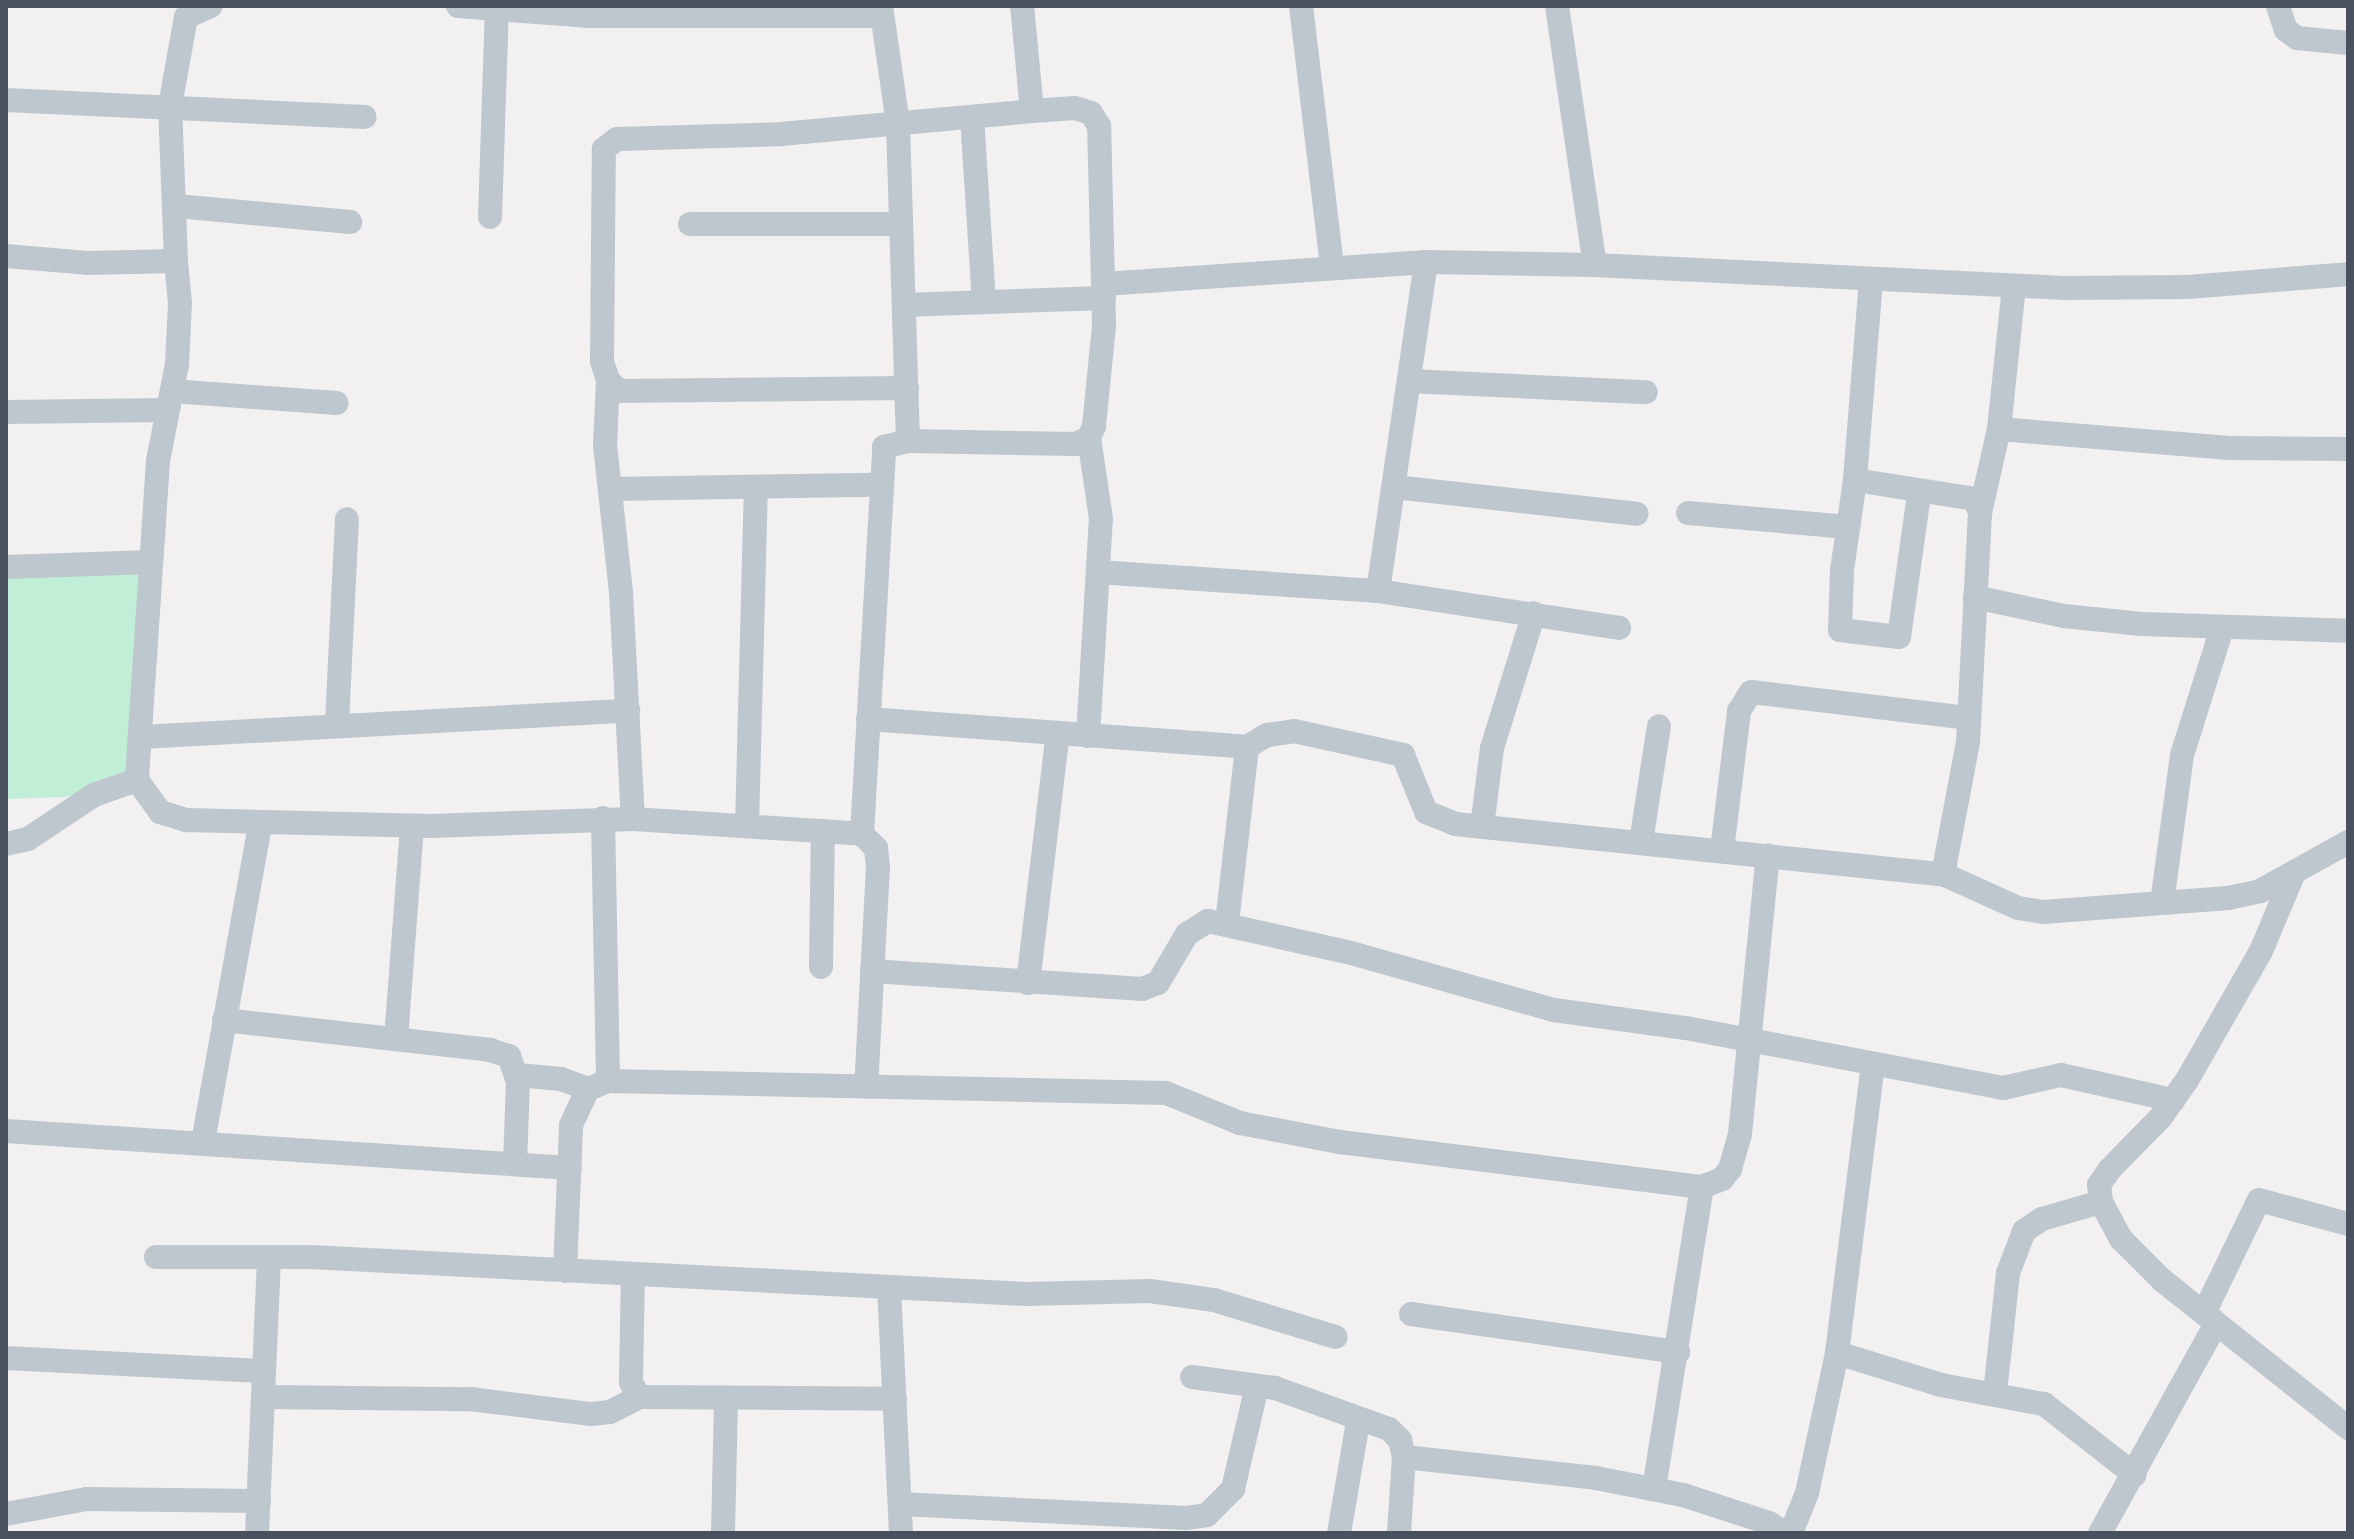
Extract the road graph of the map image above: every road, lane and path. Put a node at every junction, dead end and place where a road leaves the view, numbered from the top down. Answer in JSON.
{"nodes":[{"id":1,"x":211,"y":6,"type":"edge"},
{"id":2,"x":458,"y":6,"type":"edge"},
{"id":3,"x":1022,"y":6,"type":"edge"},
{"id":4,"x":1301,"y":6,"type":"edge"},
{"id":5,"x":1557,"y":6,"type":"edge"},
{"id":6,"x":2278,"y":6,"type":"edge"},
{"id":7,"x":498,"y":8,"type":"edge"},
{"id":8,"x":687,"y":11,"type":"edge"},
{"id":9,"x":882,"y":11,"type":"edge"},
{"id":10,"x":2348,"y":43,"type":"edge"},
{"id":11,"x":6,"y":100,"type":"edge"},
{"id":12,"x":170,"y":106,"type":"junction"},
{"id":13,"x":1032,"y":111,"type":"junction"},
{"id":14,"x":365,"y":117,"type":"dead end"},
{"id":15,"x":972,"y":117,"type":"junction"},
{"id":16,"x":898,"y":124,"type":"junction"},
{"id":17,"x":177,"y":206,"type":"junction"},
{"id":18,"x":490,"y":217,"type":"dead end"},
{"id":19,"x":350,"y":222,"type":"dead end"},
{"id":20,"x":690,"y":224,"type":"dead end"},
{"id":21,"x":901,"y":224,"type":"junction"},
{"id":22,"x":6,"y":256,"type":"edge"},
{"id":23,"x":176,"y":261,"type":"junction"},
{"id":24,"x":1426,"y":262,"type":"junction"},
{"id":25,"x":1595,"y":265,"type":"junction"},
{"id":26,"x":1332,"y":266,"type":"junction"},
{"id":27,"x":2348,"y":274,"type":"edge"},
{"id":28,"x":1871,"y":280,"type":"junction"},
{"id":29,"x":2014,"y":286,"type":"junction"},
{"id":30,"x":1104,"y":291,"type":"junction"},
{"id":31,"x":984,"y":302,"type":"junction"},
{"id":32,"x":904,"y":305,"type":"junction"},
{"id":33,"x":608,"y":380,"type":"junction"},
{"id":34,"x":1409,"y":381,"type":"junction"},
{"id":35,"x":907,"y":388,"type":"junction"},
{"id":36,"x":1646,"y":392,"type":"dead end"},
{"id":37,"x":170,"y":400,"type":"junction"},
{"id":38,"x":337,"y":403,"type":"dead end"},
{"id":39,"x":6,"y":412,"type":"edge"},
{"id":40,"x":1999,"y":429,"type":"junction"},
{"id":41,"x":1089,"y":438,"type":"junction"},
{"id":42,"x":908,"y":441,"type":"junction"},
{"id":43,"x":2348,"y":449,"type":"edge"},
{"id":44,"x":1855,"y":480,"type":"junction"},
{"id":45,"x":879,"y":485,"type":"junction"},
{"id":46,"x":756,"y":487,"type":"junction"},
{"id":47,"x":1394,"y":487,"type":"junction"},
{"id":48,"x":610,"y":489,"type":"junction"},
{"id":49,"x":1919,"y":494,"type":"junction"},
{"id":50,"x":1688,"y":513,"type":"dead end"},
{"id":51,"x":1980,"y":513,"type":"junction"},
{"id":52,"x":1637,"y":514,"type":"dead end"},
{"id":53,"x":347,"y":519,"type":"dead end"},
{"id":54,"x":1848,"y":527,"type":"junction"},
{"id":55,"x":151,"y":562,"type":"junction"},
{"id":56,"x":6,"y":567,"type":"edge"},
{"id":57,"x":1098,"y":572,"type":"junction"},
{"id":58,"x":1378,"y":591,"type":"junction"},
{"id":59,"x":1975,"y":597,"type":"junction"},
{"id":60,"x":1534,"y":613,"type":"junction"},
{"id":61,"x":1619,"y":628,"type":"dead end"},
{"id":62,"x":2222,"y":628,"type":"junction"},
{"id":63,"x":2348,"y":631,"type":"edge"},
{"id":64,"x":628,"y":711,"type":"junction"},
{"id":65,"x":1969,"y":718,"type":"junction"},
{"id":66,"x":868,"y":719,"type":"junction"},
{"id":67,"x":337,"y":723,"type":"junction"},
{"id":68,"x":1659,"y":726,"type":"dead end"},
{"id":69,"x":1058,"y":733,"type":"junction"},
{"id":70,"x":1088,"y":736,"type":"junction"},
{"id":71,"x":141,"y":737,"type":"junction"},
{"id":72,"x":1247,"y":747,"type":"junction"},
{"id":73,"x":137,"y":780,"type":"junction"},
{"id":74,"x":603,"y":818,"type":"junction"},
{"id":75,"x":633,"y":819,"type":"junction"},
{"id":76,"x":260,"y":824,"type":"junction"},
{"id":77,"x":412,"y":826,"type":"junction"},
{"id":78,"x":747,"y":826,"type":"junction"},
{"id":79,"x":1482,"y":827,"type":"junction"},
{"id":80,"x":823,"y":831,"type":"junction"},
{"id":81,"x":862,"y":834,"type":"junction"},
{"id":82,"x":1641,"y":842,"type":"junction"},
{"id":83,"x":2348,"y":842,"type":"edge"},
{"id":84,"x":6,"y":844,"type":"edge"},
{"id":85,"x":1722,"y":850,"type":"junction"},
{"id":86,"x":1768,"y":855,"type":"junction"},
{"id":87,"x":1943,"y":874,"type":"junction"},
{"id":88,"x":2293,"y":875,"type":"junction"},
{"id":89,"x":2162,"y":903,"type":"junction"},
{"id":90,"x":1227,"y":923,"type":"junction"},
{"id":91,"x":821,"y":967,"type":"dead end"},
{"id":92,"x":872,"y":971,"type":"junction"},
{"id":93,"x":1028,"y":983,"type":"junction"},
{"id":94,"x":224,"y":1020,"type":"junction"},
{"id":95,"x":396,"y":1039,"type":"junction"},
{"id":96,"x":1748,"y":1044,"type":"junction"},
{"id":97,"x":1873,"y":1066,"type":"junction"},
{"id":98,"x":518,"y":1075,"type":"junction"},
{"id":99,"x":598,"y":1085,"type":"junction"},
{"id":100,"x":866,"y":1087,"type":"junction"},
{"id":101,"x":2173,"y":1100,"type":"junction"},
{"id":102,"x":6,"y":1131,"type":"edge"},
{"id":103,"x":203,"y":1142,"type":"junction"},
{"id":104,"x":515,"y":1164,"type":"junction"},
{"id":105,"x":570,"y":1168,"type":"junction"},
{"id":106,"x":1702,"y":1187,"type":"junction"},
{"id":107,"x":2101,"y":1202,"type":"junction"},
{"id":108,"x":2348,"y":1224,"type":"edge"},
{"id":109,"x":156,"y":1257,"type":"dead end"},
{"id":110,"x":269,"y":1259,"type":"junction"},
{"id":111,"x":565,"y":1271,"type":"junction"},
{"id":112,"x":633,"y":1274,"type":"junction"},
{"id":113,"x":889,"y":1288,"type":"junction"},
{"id":114,"x":1411,"y":1314,"type":"dead end"},
{"id":115,"x":2216,"y":1324,"type":"junction"},
{"id":116,"x":1336,"y":1337,"type":"dead end"},
{"id":117,"x":1678,"y":1352,"type":"junction"},
{"id":118,"x":1837,"y":1353,"type":"junction"},
{"id":119,"x":6,"y":1358,"type":"edge"},
{"id":120,"x":264,"y":1371,"type":"junction"},
{"id":121,"x":1192,"y":1377,"type":"dead end"},
{"id":122,"x":1257,"y":1386,"type":"junction"},
{"id":123,"x":1995,"y":1393,"type":"junction"},
{"id":124,"x":263,"y":1397,"type":"junction"},
{"id":125,"x":639,"y":1397,"type":"junction"},
{"id":126,"x":726,"y":1399,"type":"junction"},
{"id":127,"x":895,"y":1399,"type":"junction"},
{"id":128,"x":1358,"y":1422,"type":"junction"},
{"id":129,"x":2348,"y":1428,"type":"edge"},
{"id":130,"x":1404,"y":1457,"type":"junction"},
{"id":131,"x":2135,"y":1475,"type":"junction"},
{"id":132,"x":1654,"y":1489,"type":"junction"},
{"id":133,"x":259,"y":1501,"type":"junction"},
{"id":134,"x":900,"y":1504,"type":"junction"},
{"id":135,"x":6,"y":1514,"type":"edge"},
{"id":136,"x":1041,"y":1522,"type":"edge"},
{"id":137,"x":257,"y":1533,"type":"edge"},
{"id":138,"x":723,"y":1533,"type":"edge"},
{"id":139,"x":901,"y":1533,"type":"edge"},
{"id":140,"x":1339,"y":1533,"type":"edge"},
{"id":141,"x":1399,"y":1533,"type":"edge"},
{"id":142,"x":1788,"y":1533,"type":"edge"},
{"id":143,"x":2100,"y":1533,"type":"edge"}],
"edges":[{"from":1,"to":12,"type":"street"},
{"from":2,"to":7,"type":"street"},
{"from":3,"to":13,"type":"street"},
{"from":4,"to":26,"type":"street"},
{"from":5,"to":25,"type":"street"},
{"from":6,"to":10,"type":"street"},
{"from":7,"to":8,"type":"street"},
{"from":7,"to":18,"type":"street"},
{"from":8,"to":9,"type":"street"},
{"from":9,"to":16,"type":"street"},
{"from":11,"to":12,"type":"street"},
{"from":12,"to":14,"type":"street"},
{"from":12,"to":17,"type":"street"},
{"from":13,"to":15,"type":"street"},
{"from":13,"to":30,"type":"street"},
{"from":15,"to":16,"type":"street"},
{"from":15,"to":31,"type":"street"},
{"from":16,"to":21,"type":"street"},
{"from":16,"to":33,"type":"street"},
{"from":17,"to":19,"type":"street"},
{"from":17,"to":23,"type":"street"},
{"from":20,"to":21,"type":"street"},
{"from":21,"to":32,"type":"street"},
{"from":22,"to":23,"type":"street"},
{"from":23,"to":37,"type":"street"},
{"from":24,"to":25,"type":"street"},
{"from":24,"to":26,"type":"street"},
{"from":24,"to":34,"type":"street"},
{"from":25,"to":28,"type":"street"},
{"from":26,"to":30,"type":"street"},
{"from":27,"to":29,"type":"street"},
{"from":28,"to":29,"type":"street"},
{"from":28,"to":44,"type":"street"},
{"from":29,"to":40,"type":"street"},
{"from":30,"to":31,"type":"street"},
{"from":30,"to":41,"type":"street"},
{"from":31,"to":32,"type":"street"},
{"from":32,"to":35,"type":"street"},
{"from":33,"to":35,"type":"street"},
{"from":33,"to":48,"type":"street"},
{"from":34,"to":36,"type":"street"},
{"from":34,"to":47,"type":"street"},
{"from":35,"to":42,"type":"street"},
{"from":37,"to":38,"type":"street"},
{"from":37,"to":39,"type":"street"},
{"from":37,"to":55,"type":"street"},
{"from":40,"to":43,"type":"street"},
{"from":40,"to":51,"type":"street"},
{"from":41,"to":42,"type":"street"},
{"from":41,"to":57,"type":"street"},
{"from":42,"to":45,"type":"street"},
{"from":44,"to":49,"type":"street"},
{"from":44,"to":54,"type":"street"},
{"from":45,"to":46,"type":"street"},
{"from":45,"to":66,"type":"street"},
{"from":46,"to":48,"type":"street"},
{"from":46,"to":78,"type":"street"},
{"from":47,"to":52,"type":"street"},
{"from":47,"to":58,"type":"street"},
{"from":48,"to":64,"type":"street"},
{"from":49,"to":51,"type":"street"},
{"from":49,"to":54,"type":"street"},
{"from":50,"to":54,"type":"street"},
{"from":51,"to":59,"type":"street"},
{"from":53,"to":67,"type":"street"},
{"from":55,"to":56,"type":"street"},
{"from":55,"to":71,"type":"street"},
{"from":57,"to":58,"type":"street"},
{"from":57,"to":70,"type":"street"},
{"from":58,"to":60,"type":"street"},
{"from":59,"to":62,"type":"street"},
{"from":59,"to":65,"type":"street"},
{"from":60,"to":61,"type":"street"},
{"from":60,"to":79,"type":"street"},
{"from":62,"to":63,"type":"street"},
{"from":62,"to":89,"type":"street"},
{"from":64,"to":67,"type":"street"},
{"from":64,"to":75,"type":"street"},
{"from":65,"to":85,"type":"street"},
{"from":65,"to":87,"type":"street"},
{"from":66,"to":69,"type":"street"},
{"from":66,"to":81,"type":"street"},
{"from":67,"to":71,"type":"street"},
{"from":68,"to":82,"type":"street"},
{"from":69,"to":70,"type":"street"},
{"from":69,"to":93,"type":"street"},
{"from":70,"to":72,"type":"street"},
{"from":71,"to":73,"type":"street"},
{"from":72,"to":79,"type":"street"},
{"from":72,"to":90,"type":"street"},
{"from":73,"to":76,"type":"street"},
{"from":73,"to":84,"type":"street"},
{"from":74,"to":75,"type":"street"},
{"from":74,"to":77,"type":"street"},
{"from":74,"to":99,"type":"street"},
{"from":75,"to":78,"type":"street"},
{"from":76,"to":77,"type":"street"},
{"from":76,"to":94,"type":"street"},
{"from":77,"to":95,"type":"street"},
{"from":78,"to":80,"type":"street"},
{"from":79,"to":82,"type":"street"},
{"from":80,"to":81,"type":"street"},
{"from":80,"to":91,"type":"street"},
{"from":81,"to":92,"type":"street"},
{"from":82,"to":85,"type":"street"},
{"from":83,"to":88,"type":"street"},
{"from":85,"to":86,"type":"street"},
{"from":86,"to":87,"type":"street"},
{"from":86,"to":96,"type":"street"},
{"from":87,"to":89,"type":"street"},
{"from":88,"to":89,"type":"street"},
{"from":88,"to":101,"type":"street"},
{"from":90,"to":93,"type":"street"},
{"from":90,"to":96,"type":"street"},
{"from":92,"to":93,"type":"street"},
{"from":92,"to":100,"type":"street"},
{"from":94,"to":95,"type":"street"},
{"from":94,"to":103,"type":"street"},
{"from":95,"to":98,"type":"street"},
{"from":96,"to":97,"type":"street"},
{"from":96,"to":106,"type":"street"},
{"from":97,"to":101,"type":"street"},
{"from":97,"to":118,"type":"street"},
{"from":98,"to":99,"type":"street"},
{"from":98,"to":104,"type":"street"},
{"from":99,"to":100,"type":"street"},
{"from":99,"to":105,"type":"street"},
{"from":100,"to":106,"type":"street"},
{"from":101,"to":107,"type":"street"},
{"from":102,"to":103,"type":"street"},
{"from":103,"to":104,"type":"street"},
{"from":104,"to":105,"type":"street"},
{"from":105,"to":111,"type":"street"},
{"from":106,"to":117,"type":"street"},
{"from":107,"to":115,"type":"street"},
{"from":107,"to":123,"type":"street"},
{"from":108,"to":115,"type":"street"},
{"from":109,"to":110,"type":"street"},
{"from":110,"to":111,"type":"street"},
{"from":110,"to":120,"type":"street"},
{"from":111,"to":112,"type":"street"},
{"from":112,"to":113,"type":"street"},
{"from":112,"to":125,"type":"street"},
{"from":113,"to":116,"type":"street"},
{"from":113,"to":127,"type":"street"},
{"from":114,"to":117,"type":"street"},
{"from":115,"to":129,"type":"street"},
{"from":115,"to":131,"type":"street"},
{"from":117,"to":132,"type":"street"},
{"from":118,"to":123,"type":"street"},
{"from":118,"to":142,"type":"street"},
{"from":119,"to":120,"type":"street"},
{"from":120,"to":124,"type":"street"},
{"from":121,"to":122,"type":"street"},
{"from":122,"to":128,"type":"street"},
{"from":122,"to":136,"type":"street"},
{"from":123,"to":131,"type":"street"},
{"from":124,"to":125,"type":"street"},
{"from":124,"to":133,"type":"street"},
{"from":125,"to":126,"type":"street"},
{"from":126,"to":127,"type":"street"},
{"from":126,"to":138,"type":"street"},
{"from":127,"to":134,"type":"street"},
{"from":128,"to":130,"type":"street"},
{"from":128,"to":140,"type":"street"},
{"from":130,"to":132,"type":"street"},
{"from":130,"to":141,"type":"street"},
{"from":131,"to":143,"type":"street"},
{"from":132,"to":142,"type":"street"},
{"from":133,"to":135,"type":"street"},
{"from":133,"to":137,"type":"street"},
{"from":134,"to":136,"type":"street"},
{"from":134,"to":139,"type":"street"}]}
